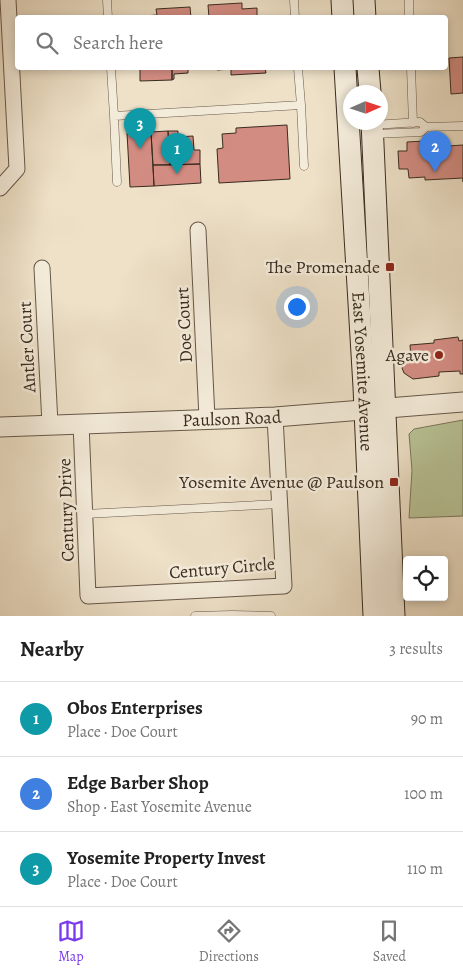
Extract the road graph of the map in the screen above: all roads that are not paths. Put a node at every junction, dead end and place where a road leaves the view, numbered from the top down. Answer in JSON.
{"nodes":[{"id":1,"x":8,"y":0,"type":"edge"},
{"id":2,"x":107,"y":0,"type":"edge"},
{"id":3,"x":294,"y":0,"type":"edge"},
{"id":4,"x":342,"y":0,"type":"edge"},
{"id":5,"x":364,"y":0,"type":"edge"},
{"id":6,"x":409,"y":0,"type":"edge"},
{"id":7,"x":108,"y":15,"type":"edge"},
{"id":8,"x":295,"y":15,"type":"edge"},
{"id":9,"x":342,"y":15,"type":"edge"},
{"id":10,"x":365,"y":15,"type":"edge"},
{"id":11,"x":409,"y":15,"type":"edge"},
{"id":12,"x":111,"y":70,"type":"edge"},
{"id":13,"x":298,"y":70,"type":"edge"},
{"id":14,"x":346,"y":70,"type":"edge"},
{"id":15,"x":368,"y":70,"type":"edge"},
{"id":16,"x":411,"y":70,"type":"edge"},
{"id":17,"x":369,"y":85,"type":"edge"},
{"id":18,"x":301,"y":105,"type":"junction"},
{"id":19,"x":114,"y":116,"type":"junction"},
{"id":20,"x":412,"y":122,"type":"junction"},
{"id":21,"x":388,"y":125,"type":"edge"},
{"id":22,"x":463,"y":126,"type":"edge"},
{"id":23,"x":426,"y":127,"type":"junction"},
{"id":24,"x":388,"y":129,"type":"edge"},
{"id":25,"x":372,"y":130,"type":"edge"},
{"id":26,"x":304,"y":166,"type":"dead end"},
{"id":27,"x":117,"y":182,"type":"dead end"},
{"id":28,"x":0,"y":188,"type":"edge"},
{"id":29,"x":198,"y":230,"type":"dead end"},
{"id":30,"x":42,"y":268,"type":"dead end"},
{"id":31,"x":463,"y":402,"type":"edge"},
{"id":32,"x":375,"y":409,"type":"junction"},
{"id":33,"x":275,"y":416,"type":"junction"},
{"id":34,"x":207,"y":418,"type":"junction"},
{"id":35,"x":81,"y":423,"type":"junction"},
{"id":36,"x":50,"y":424,"type":"junction"},
{"id":37,"x":0,"y":427,"type":"edge"},
{"id":38,"x":280,"y":504,"type":"junction"},
{"id":39,"x":85,"y":514,"type":"junction"},
{"id":40,"x":88,"y":596,"type":"joint"},
{"id":41,"x":195,"y":616,"type":"edge"},
{"id":42,"x":272,"y":616,"type":"edge"},
{"id":43,"x":374,"y":616,"type":"edge"},
{"id":44,"x":394,"y":616,"type":"edge"}],
"edges":[{"from":1,"to":28,"type":"street"},
{"from":2,"to":7,"type":"lane"},
{"from":3,"to":8,"type":"lane"},
{"from":4,"to":9,"type":"main road"},
{"from":5,"to":10,"type":"main road"},
{"from":6,"to":11,"type":"lane"},
{"from":12,"to":19,"type":"lane"},
{"from":13,"to":18,"type":"lane"},
{"from":14,"to":32,"type":"main road","name":"East Yosemite Avenue"},
{"from":15,"to":17,"type":"main road"},
{"from":16,"to":20,"type":"lane"},
{"from":18,"to":19,"type":"lane"},
{"from":18,"to":26,"type":"lane"},
{"from":19,"to":27,"type":"lane"},
{"from":20,"to":21,"type":"lane"},
{"from":20,"to":23,"type":"lane"},
{"from":22,"to":23,"type":"lane"},
{"from":23,"to":24,"type":"lane"},
{"from":25,"to":32,"type":"main road","name":"East Yosemite Avenue"},
{"from":29,"to":34,"type":"street","name":"Doe Court"},
{"from":30,"to":36,"type":"street","name":"Antler Court"},
{"from":31,"to":32,"type":"street","name":"Paulson Road"},
{"from":32,"to":33,"type":"street","name":"Paulson Road"},
{"from":32,"to":43,"type":"main road","name":"East Yosemite Avenue"},
{"from":32,"to":44,"type":"main road","name":"East Yosemite Avenue"},
{"from":33,"to":34,"type":"street","name":"Paulson Road"},
{"from":33,"to":38,"type":"street","name":"Century Circle"},
{"from":34,"to":35,"type":"street","name":"Paulson Road"},
{"from":35,"to":36,"type":"street","name":"Paulson Road"},
{"from":35,"to":39,"type":"street","name":"Century Drive"},
{"from":36,"to":37,"type":"street","name":"Paulson Road"},
{"from":38,"to":39,"type":"lane"},
{"from":38,"to":40,"type":"street","name":"Century Circle"},
{"from":39,"to":40,"type":"street","name":"Century Drive"},
{"from":41,"to":42,"type":"lane"}]}
